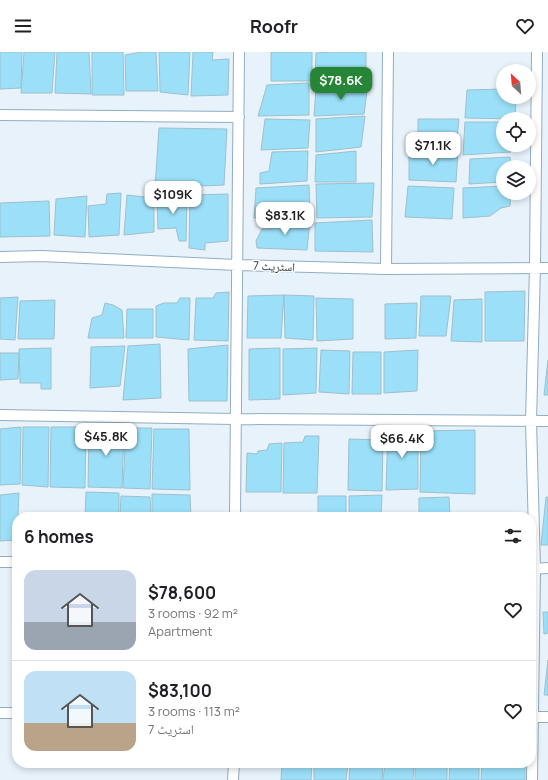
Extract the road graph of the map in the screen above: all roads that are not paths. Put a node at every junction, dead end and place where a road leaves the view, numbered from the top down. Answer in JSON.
{"nodes":[{"id":1,"x":239,"y":52,"type":"edge"},
{"id":2,"x":388,"y":52,"type":"edge"},
{"id":3,"x":537,"y":52,"type":"edge"},
{"id":4,"x":0,"y":115,"type":"edge"},
{"id":5,"x":238,"y":116,"type":"junction"},
{"id":6,"x":0,"y":257,"type":"edge"},
{"id":7,"x":237,"y":264,"type":"junction"},
{"id":8,"x":535,"y":267,"type":"junction"},
{"id":9,"x":548,"y":268,"type":"edge"},
{"id":10,"x":386,"y":269,"type":"junction"},
{"id":11,"x":0,"y":415,"type":"edge"},
{"id":12,"x":235,"y":419,"type":"junction"},
{"id":13,"x":531,"y":421,"type":"junction"},
{"id":14,"x":548,"y":421,"type":"edge"},
{"id":15,"x":235,"y":512,"type":"edge"},
{"id":16,"x":532,"y":512,"type":"edge"},
{"id":17,"x":0,"y":562,"type":"edge"},
{"id":18,"x":12,"y":562,"type":"edge"},
{"id":19,"x":548,"y":568,"type":"edge"},
{"id":20,"x":536,"y":569,"type":"edge"},
{"id":21,"x":0,"y":713,"type":"edge"},
{"id":22,"x":12,"y":714,"type":"edge"},
{"id":23,"x":536,"y":717,"type":"edge"},
{"id":24,"x":548,"y":717,"type":"edge"},
{"id":25,"x":234,"y":768,"type":"edge"},
{"id":26,"x":532,"y":768,"type":"edge"},
{"id":27,"x":233,"y":780,"type":"edge"},
{"id":28,"x":532,"y":780,"type":"edge"}],
"edges":[{"from":1,"to":5,"type":"street"},
{"from":2,"to":10,"type":"street"},
{"from":3,"to":8,"type":"street"},
{"from":4,"to":5,"type":"street"},
{"from":5,"to":7,"type":"street"},
{"from":6,"to":7,"type":"street","name":"اسٹریٹ 7"},
{"from":7,"to":10,"type":"street","name":"اسٹریٹ 7"},
{"from":7,"to":12,"type":"street"},
{"from":8,"to":9,"type":"street","name":"اسٹریٹ 7"},
{"from":8,"to":10,"type":"street","name":"اسٹریٹ 7"},
{"from":8,"to":13,"type":"street"},
{"from":11,"to":12,"type":"street"},
{"from":12,"to":13,"type":"street"},
{"from":12,"to":15,"type":"street"},
{"from":13,"to":14,"type":"street"},
{"from":13,"to":16,"type":"street"},
{"from":17,"to":18,"type":"street"},
{"from":19,"to":20,"type":"street"},
{"from":21,"to":22,"type":"street"},
{"from":23,"to":24,"type":"street"},
{"from":25,"to":27,"type":"street"},
{"from":26,"to":28,"type":"street"}]}
